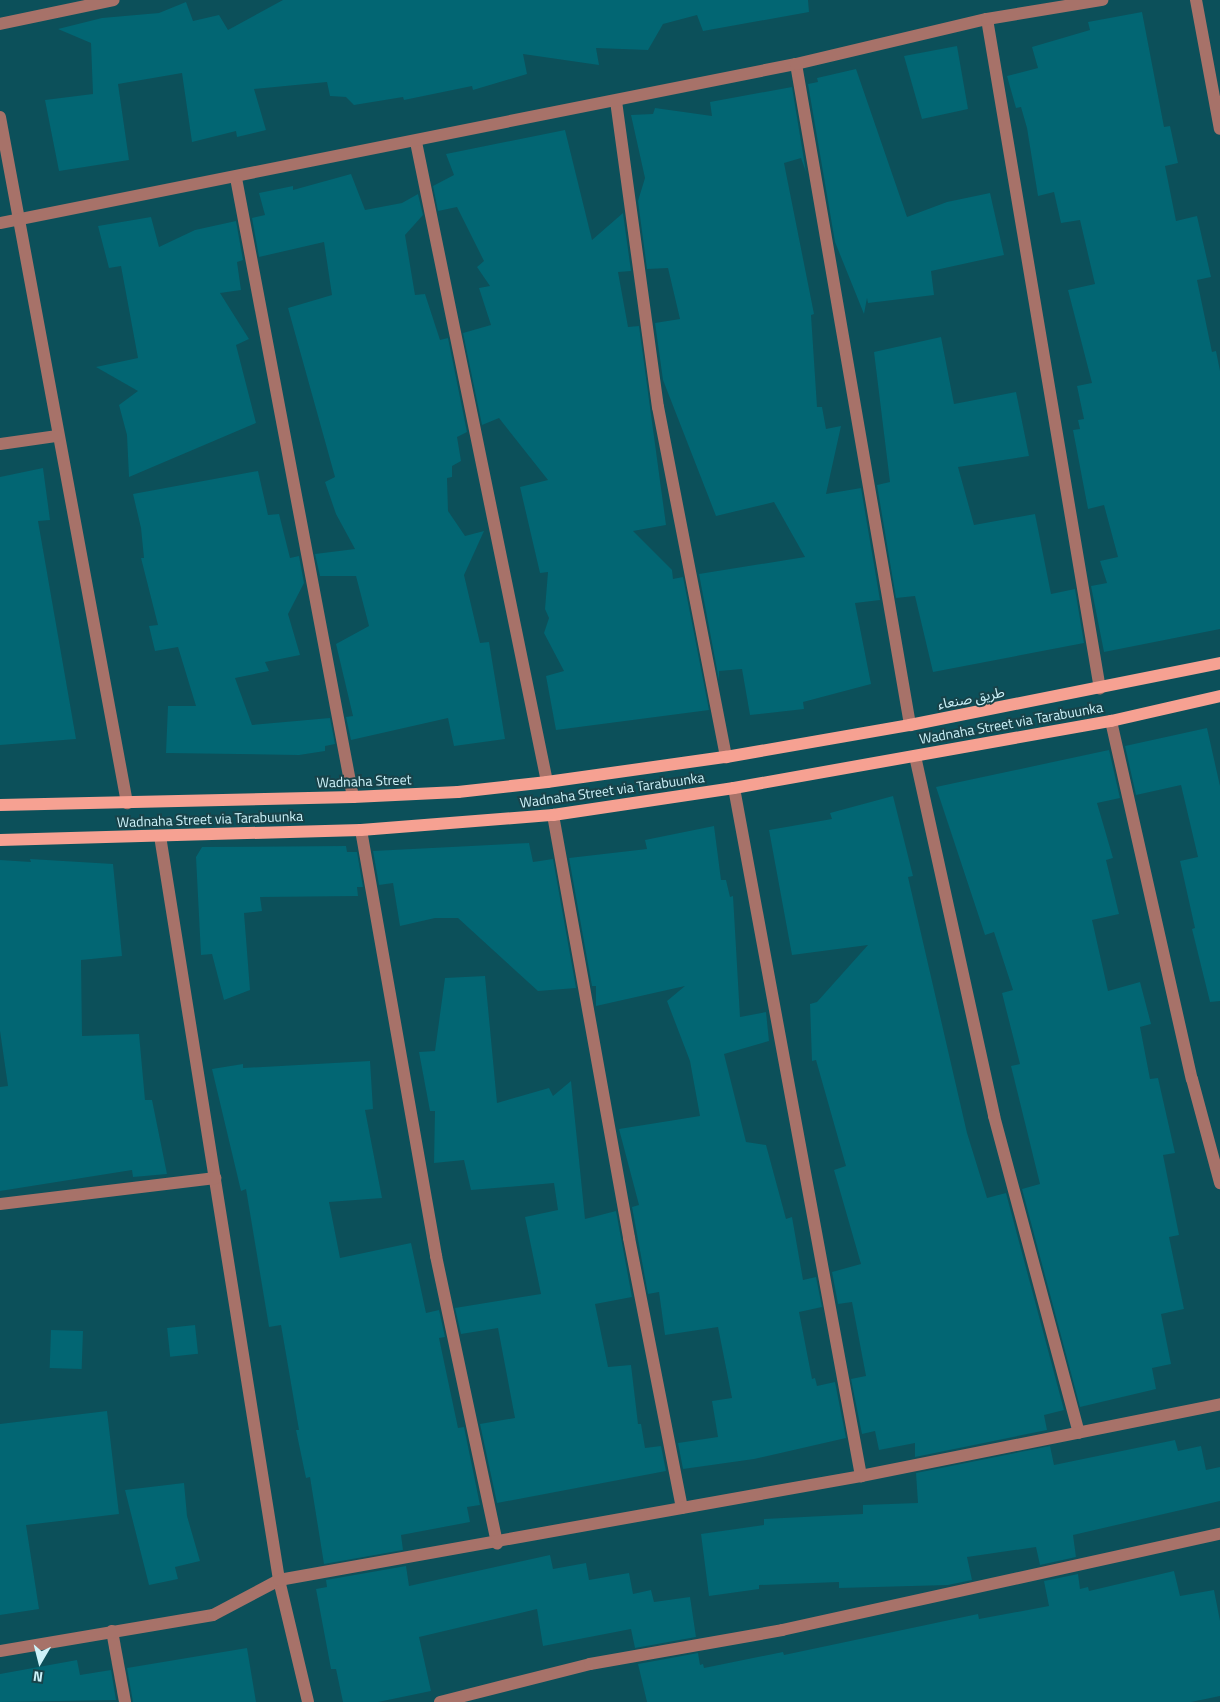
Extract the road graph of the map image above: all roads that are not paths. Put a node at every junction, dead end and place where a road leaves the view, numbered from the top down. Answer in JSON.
{"nodes":[{"id":1,"x":114,"y":0,"type":"edge"},
{"id":2,"x":1102,"y":0,"type":"edge"},
{"id":3,"x":1196,"y":0,"type":"edge"},
{"id":4,"x":987,"y":18,"type":"junction"},
{"id":5,"x":0,"y":24,"type":"edge"},
{"id":6,"x":796,"y":64,"type":"junction"},
{"id":7,"x":616,"y":101,"type":"junction"},
{"id":8,"x":0,"y":117,"type":"edge"},
{"id":9,"x":1220,"y":128,"type":"edge"},
{"id":10,"x":416,"y":142,"type":"junction"},
{"id":11,"x":236,"y":178,"type":"junction"},
{"id":12,"x":21,"y":219,"type":"junction"},
{"id":13,"x":0,"y":223,"type":"edge"},
{"id":14,"x":58,"y":436,"type":"junction"},
{"id":15,"x":0,"y":444,"type":"edge"},
{"id":16,"x":1220,"y":663,"type":"edge"},
{"id":17,"x":1100,"y":688,"type":"junction"},
{"id":18,"x":1220,"y":696,"type":"edge"},
{"id":19,"x":1111,"y":721,"type":"junction"},
{"id":20,"x":910,"y":725,"type":"junction"},
{"id":21,"x":914,"y":756,"type":"junction"},
{"id":22,"x":726,"y":757,"type":"junction"},
{"id":23,"x":547,"y":782,"type":"junction"},
{"id":24,"x":734,"y":788,"type":"junction"},
{"id":25,"x":353,"y":797,"type":"junction"},
{"id":26,"x":127,"y":803,"type":"junction"},
{"id":27,"x":0,"y":805,"type":"edge"},
{"id":28,"x":553,"y":815,"type":"junction"},
{"id":29,"x":361,"y":830,"type":"junction"},
{"id":30,"x":160,"y":836,"type":"junction"},
{"id":31,"x":0,"y":840,"type":"edge"},
{"id":32,"x":215,"y":1178,"type":"junction"},
{"id":33,"x":1220,"y":1183,"type":"edge"},
{"id":34,"x":0,"y":1204,"type":"edge"},
{"id":35,"x":1220,"y":1404,"type":"edge"},
{"id":36,"x":1079,"y":1433,"type":"junction"},
{"id":37,"x":861,"y":1476,"type":"junction"},
{"id":38,"x":682,"y":1508,"type":"junction"},
{"id":39,"x":1220,"y":1534,"type":"edge"},
{"id":40,"x":497,"y":1544,"type":"junction"},
{"id":41,"x":279,"y":1580,"type":"junction"},
{"id":42,"x":112,"y":1631,"type":"junction"},
{"id":43,"x":0,"y":1651,"type":"edge"},
{"id":44,"x":126,"y":1702,"type":"edge"},
{"id":45,"x":308,"y":1702,"type":"edge"},
{"id":46,"x":440,"y":1702,"type":"edge"}],
"edges":[{"from":1,"to":5,"type":"street"},
{"from":2,"to":4,"type":"street"},
{"from":3,"to":9,"type":"street"},
{"from":4,"to":6,"type":"street"},
{"from":4,"to":17,"type":"street"},
{"from":6,"to":7,"type":"street"},
{"from":6,"to":20,"type":"street"},
{"from":7,"to":10,"type":"street"},
{"from":7,"to":22,"type":"street"},
{"from":8,"to":12,"type":"street"},
{"from":10,"to":11,"type":"street"},
{"from":10,"to":23,"type":"street"},
{"from":11,"to":12,"type":"street"},
{"from":11,"to":25,"type":"street"},
{"from":12,"to":13,"type":"street"},
{"from":12,"to":14,"type":"street"},
{"from":14,"to":15,"type":"street"},
{"from":14,"to":26,"type":"street"},
{"from":16,"to":17,"type":"main road","name":"طريق صنعاء"},
{"from":17,"to":20,"type":"main road","name":"طريق صنعاء"},
{"from":18,"to":19,"type":"main road","name":"Wadnaha Street via Tarabuunka"},
{"from":19,"to":21,"type":"main road","name":"Wadnaha Street via Tarabuunka"},
{"from":19,"to":33,"type":"street"},
{"from":20,"to":22,"type":"main road","name":"طريق صنعاء"},
{"from":21,"to":24,"type":"main road","name":"Wadnaha Street via Tarabuunka"},
{"from":21,"to":36,"type":"street"},
{"from":22,"to":23,"type":"main road","name":"Wadnaha Street"},
{"from":23,"to":25,"type":"main road","name":"Wadnaha Street"},
{"from":24,"to":28,"type":"main road","name":"Wadnaha Street via Tarabuunka"},
{"from":24,"to":37,"type":"street"},
{"from":25,"to":26,"type":"main road","name":"Wadnaha Street"},
{"from":26,"to":27,"type":"main road","name":"Wadnaha Street"},
{"from":28,"to":29,"type":"main road","name":"Wadnaha Street via Tarabuunka"},
{"from":28,"to":38,"type":"street"},
{"from":29,"to":30,"type":"main road","name":"Wadnaha Street via Tarabuunka"},
{"from":29,"to":40,"type":"street"},
{"from":30,"to":31,"type":"main road","name":"Wadnaha Street via Tarabuunka"},
{"from":30,"to":32,"type":"street"},
{"from":32,"to":34,"type":"street"},
{"from":32,"to":41,"type":"street"},
{"from":35,"to":36,"type":"street"},
{"from":36,"to":37,"type":"street"},
{"from":37,"to":38,"type":"street"},
{"from":38,"to":40,"type":"street"},
{"from":39,"to":46,"type":"street"},
{"from":40,"to":41,"type":"street"},
{"from":41,"to":42,"type":"street"},
{"from":41,"to":45,"type":"street"},
{"from":42,"to":43,"type":"street"},
{"from":42,"to":44,"type":"street"}]}
